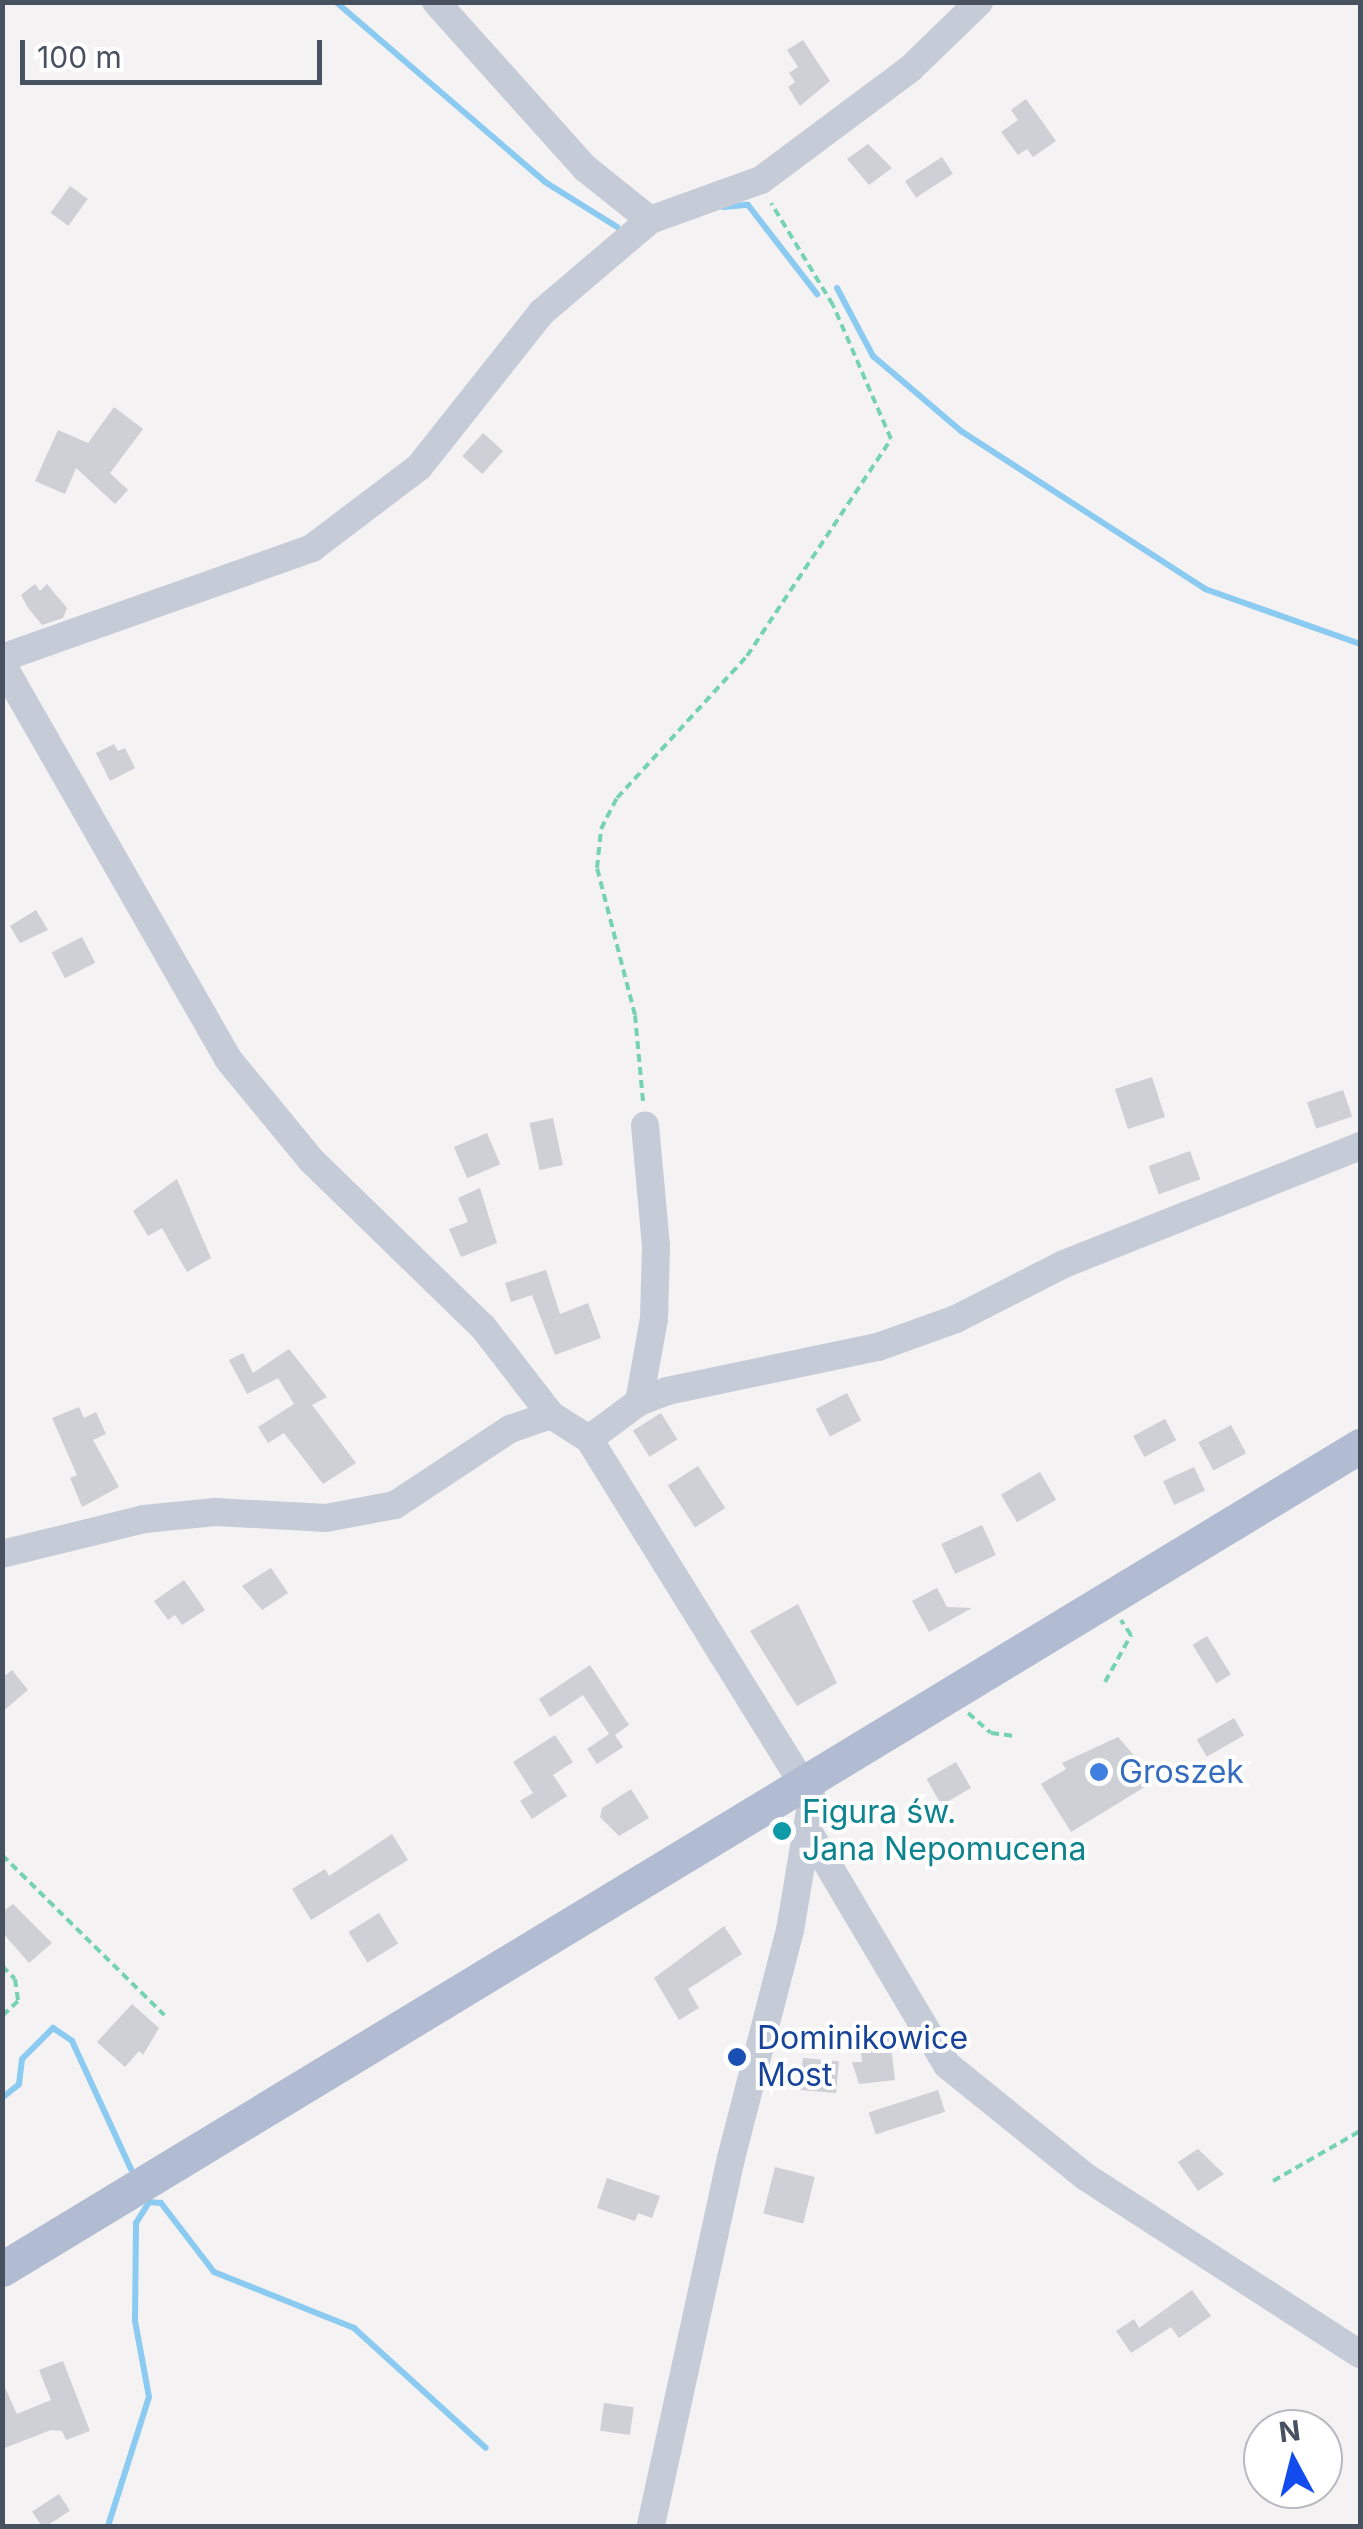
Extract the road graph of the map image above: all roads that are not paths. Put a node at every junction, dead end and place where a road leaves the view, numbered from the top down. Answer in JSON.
{"nodes":[{"id":1,"x":436,"y":2,"type":"edge"},
{"id":2,"x":979,"y":2,"type":"edge"},
{"id":3,"x":650,"y":220,"type":"junction"},
{"id":4,"x":2,"y":661,"type":"edge"},
{"id":5,"x":645,"y":1126,"type":"road end"},
{"id":6,"x":1360,"y":1146,"type":"edge"},
{"id":7,"x":639,"y":1402,"type":"junction"},
{"id":8,"x":551,"y":1415,"type":"junction"},
{"id":9,"x":589,"y":1440,"type":"junction"},
{"id":10,"x":1360,"y":1446,"type":"edge"},
{"id":11,"x":2,"y":1554,"type":"edge"},
{"id":12,"x":804,"y":1784,"type":"junction"},
{"id":13,"x":808,"y":1831,"type":"junction"},
{"id":14,"x":2,"y":2269,"type":"edge"},
{"id":15,"x":1360,"y":2354,"type":"edge"},
{"id":16,"x":650,"y":2526,"type":"edge"}],
"edges":[{"from":1,"to":3,"type":"street"},
{"from":2,"to":3,"type":"street"},
{"from":3,"to":4,"type":"street"},
{"from":4,"to":8,"type":"street"},
{"from":5,"to":7,"type":"street"},
{"from":6,"to":7,"type":"street"},
{"from":7,"to":9,"type":"street"},
{"from":8,"to":9,"type":"street"},
{"from":8,"to":11,"type":"street"},
{"from":9,"to":12,"type":"street"},
{"from":10,"to":12,"type":"main road"},
{"from":12,"to":13,"type":"street"},
{"from":12,"to":14,"type":"main road"},
{"from":13,"to":15,"type":"street"},
{"from":13,"to":16,"type":"street"}]}
